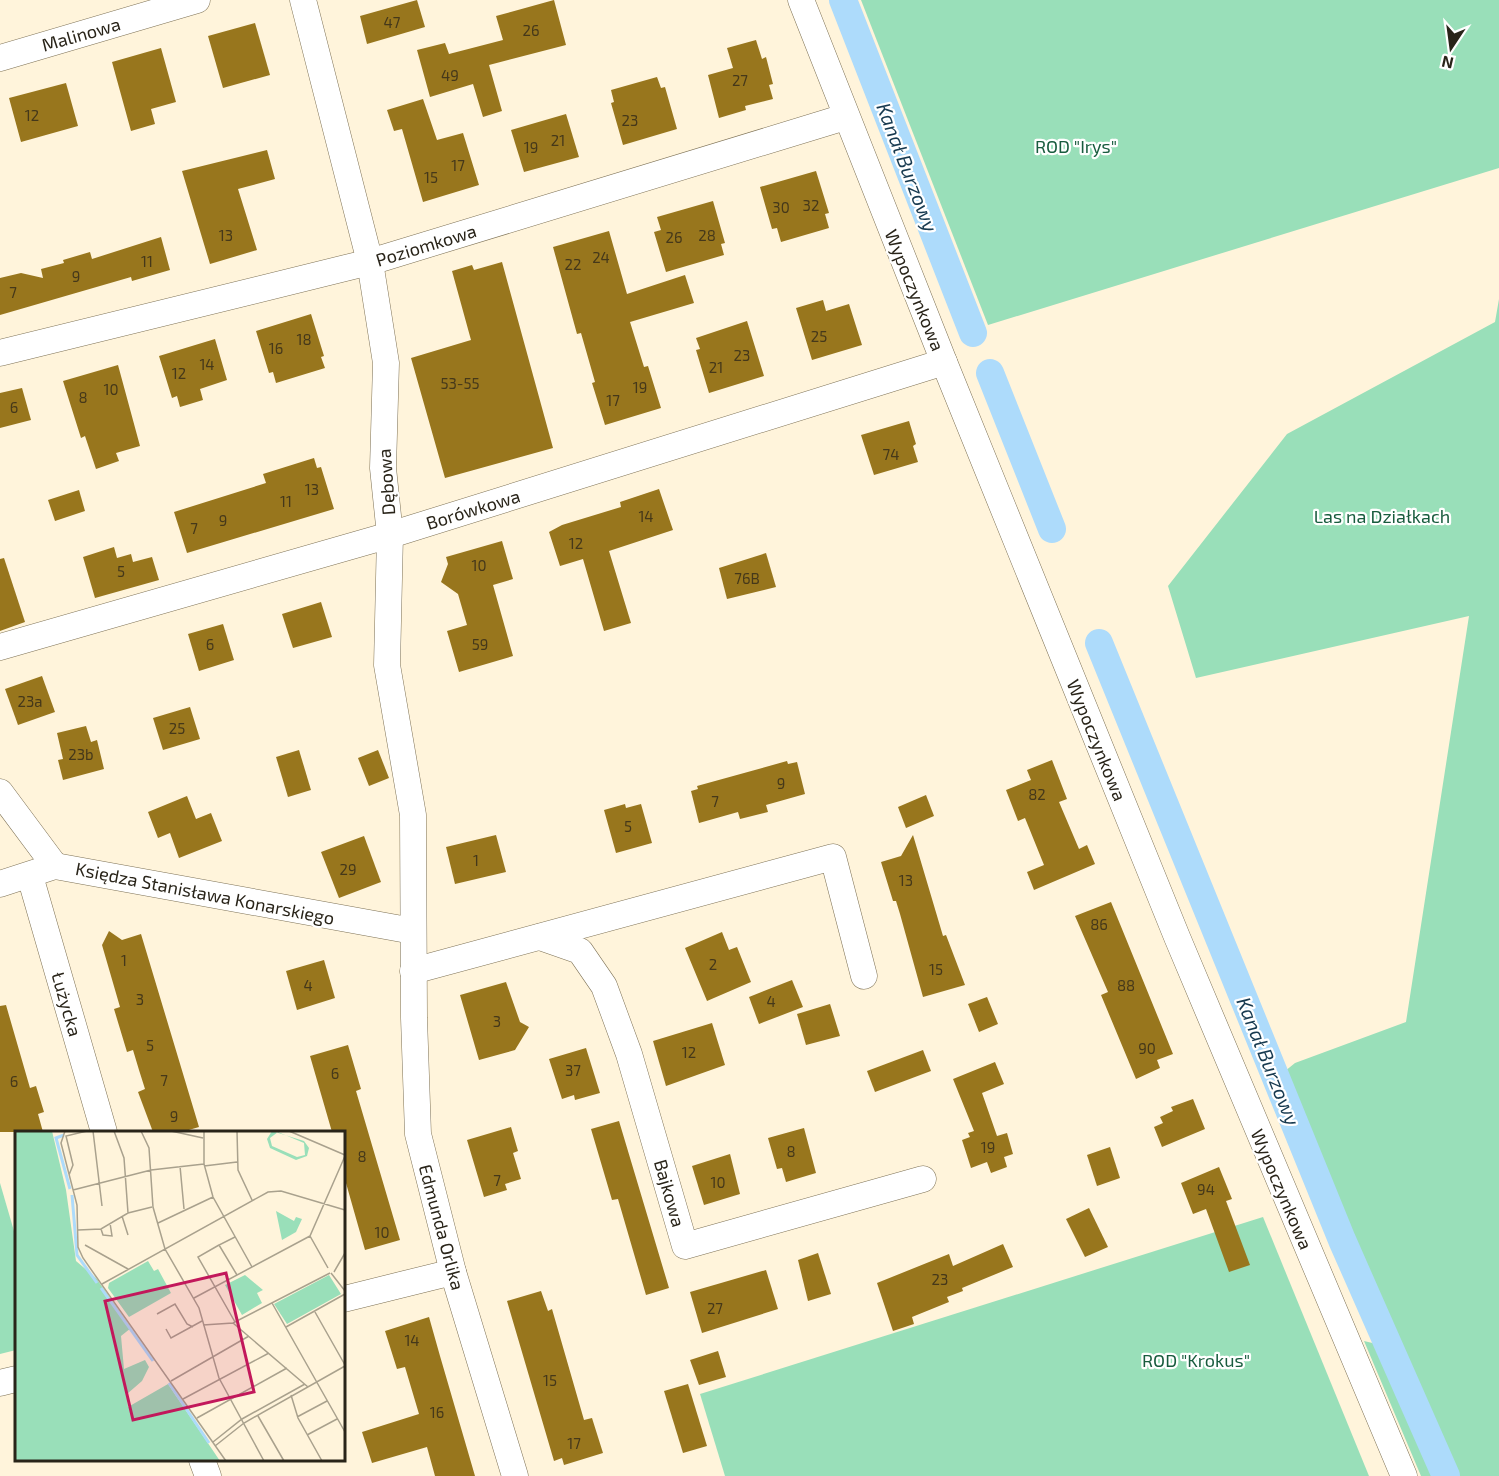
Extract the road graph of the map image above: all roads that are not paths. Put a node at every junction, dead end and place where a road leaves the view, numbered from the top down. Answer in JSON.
{"nodes":[{"id":1,"x":197,"y":0,"type":"edge"},
{"id":2,"x":303,"y":0,"type":"edge"},
{"id":3,"x":801,"y":0,"type":"edge"},
{"id":4,"x":0,"y":58,"type":"edge"},
{"id":5,"x":845,"y":117,"type":"junction"},
{"id":6,"x":370,"y":262,"type":"junction"},
{"id":7,"x":0,"y":353,"type":"edge"},
{"id":8,"x":944,"y":362,"type":"junction"},
{"id":9,"x":390,"y":535,"type":"junction"},
{"id":10,"x":0,"y":647,"type":"edge"},
{"id":11,"x":0,"y":792,"type":"edge"},
{"id":12,"x":56,"y":866,"type":"junction"},
{"id":13,"x":30,"y":876,"type":"junction"},
{"id":14,"x":0,"y":884,"type":"edge"},
{"id":15,"x":413,"y":931,"type":"junction"},
{"id":16,"x":540,"y":938,"type":"junction"},
{"id":17,"x":413,"y":972,"type":"junction"},
{"id":18,"x":864,"y":976,"type":"dead end"},
{"id":19,"x":104,"y":1131,"type":"edge"},
{"id":20,"x":923,"y":1179,"type":"dead end"},
{"id":21,"x":453,"y":1272,"type":"junction"},
{"id":22,"x":345,"y":1299,"type":"edge"},
{"id":23,"x":15,"y":1378,"type":"edge"},
{"id":24,"x":0,"y":1383,"type":"edge"},
{"id":25,"x":202,"y":1461,"type":"edge"},
{"id":26,"x":208,"y":1476,"type":"edge"},
{"id":27,"x":515,"y":1476,"type":"edge"},
{"id":28,"x":1404,"y":1476,"type":"edge"}],
"edges":[{"from":1,"to":4,"type":"street","name":"Malinowa"},
{"from":2,"to":6,"type":"street","name":"Dębowa"},
{"from":3,"to":5,"type":"street","name":"Wypoczynkowa"},
{"from":5,"to":6,"type":"street","name":"Poziomkowa"},
{"from":5,"to":8,"type":"street","name":"Wypoczynkowa"},
{"from":6,"to":7,"type":"street","name":"Poziomkowa"},
{"from":6,"to":9,"type":"street","name":"Dębowa"},
{"from":8,"to":9,"type":"street","name":"Borówkowa"},
{"from":8,"to":28,"type":"street","name":"Wypoczynkowa"},
{"from":9,"to":10,"type":"street","name":"Borówkowa"},
{"from":9,"to":15,"type":"street","name":"Dębowa"},
{"from":11,"to":12,"type":"street"},
{"from":12,"to":13,"type":"street","name":"Księdza Stanisława Konarskiego"},
{"from":12,"to":15,"type":"street","name":"Księdza Stanisława Konarskiego"},
{"from":13,"to":14,"type":"street","name":"Księdza Stanisława Konarskiego"},
{"from":13,"to":19,"type":"street","name":"Łużycka"},
{"from":15,"to":17,"type":"street","name":"Dębowa"},
{"from":16,"to":17,"type":"street"},
{"from":16,"to":18,"type":"street"},
{"from":16,"to":20,"type":"street","name":"Bajkowa"},
{"from":17,"to":21,"type":"street","name":"Edmunda Orlika"},
{"from":21,"to":22,"type":"street"},
{"from":21,"to":27,"type":"street","name":"Edmunda Orlika"},
{"from":23,"to":24,"type":"street"},
{"from":25,"to":26,"type":"street"}]}
